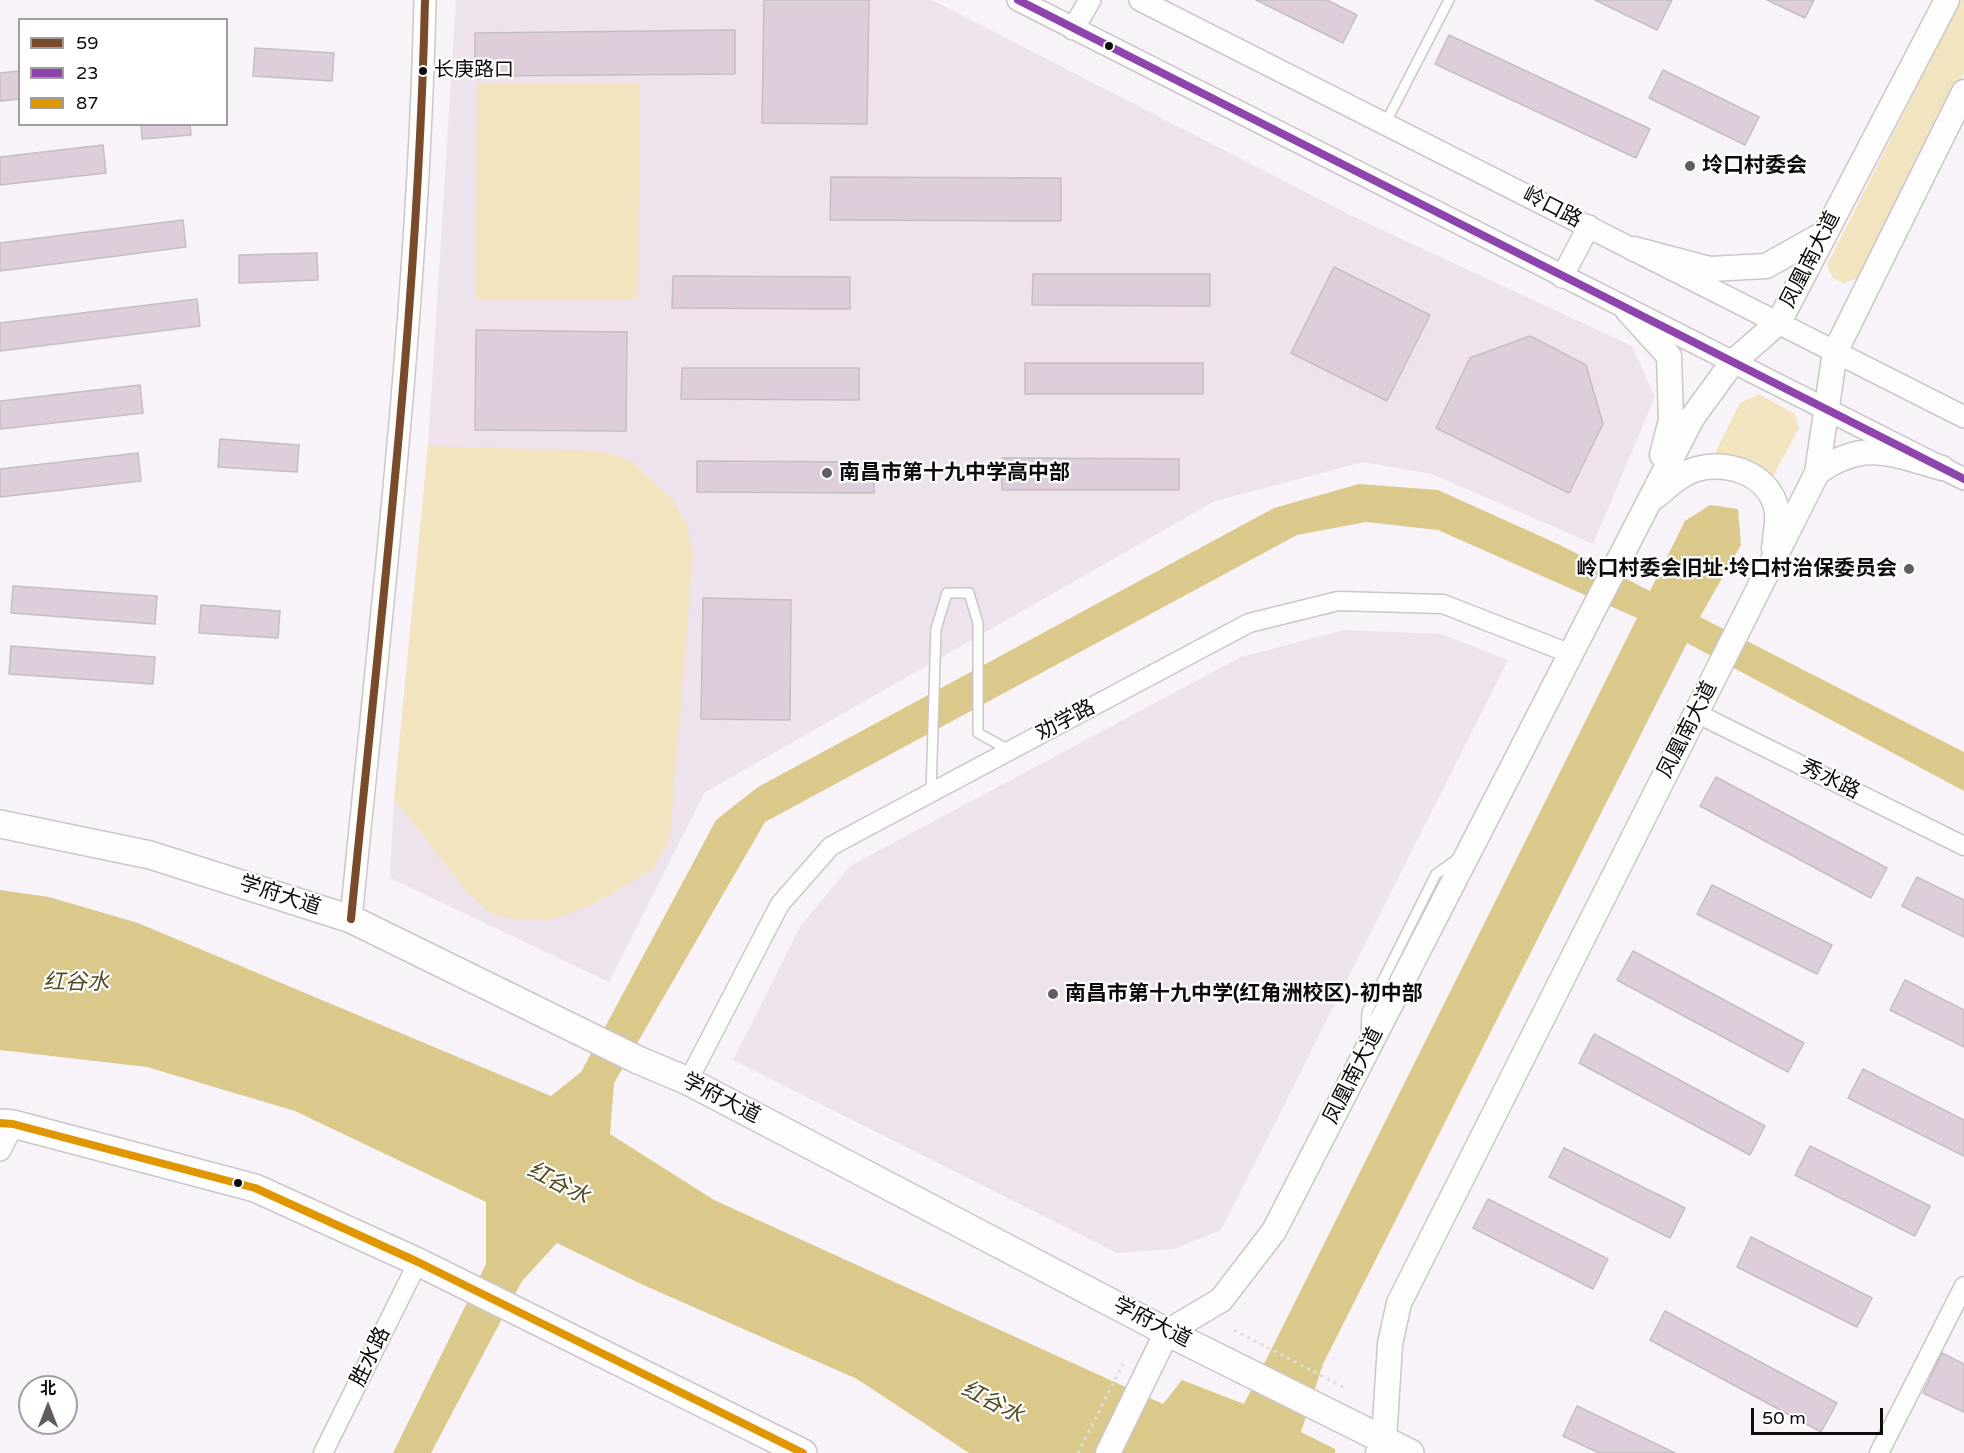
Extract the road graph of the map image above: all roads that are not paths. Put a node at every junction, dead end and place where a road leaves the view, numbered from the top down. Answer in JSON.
{"nodes":[{"id":1,"x":425,"y":0,"type":"edge"},
{"id":2,"x":1018,"y":0,"type":"edge"},
{"id":3,"x":1090,"y":0,"type":"edge"},
{"id":4,"x":1140,"y":0,"type":"edge"},
{"id":5,"x":1449,"y":0,"type":"edge"},
{"id":6,"x":1947,"y":0,"type":"edge"},
{"id":7,"x":1073,"y":28,"type":"junction"},
{"id":8,"x":1964,"y":92,"type":"edge"},
{"id":9,"x":1385,"y":124,"type":"junction"},
{"id":10,"x":1589,"y":226,"type":"junction"},
{"id":11,"x":1826,"y":233,"type":"junction"},
{"id":12,"x":1634,"y":249,"type":"junction"},
{"id":13,"x":1562,"y":277,"type":"junction"},
{"id":14,"x":1628,"y":311,"type":"junction"},
{"id":15,"x":1779,"y":322,"type":"junction"},
{"id":16,"x":1835,"y":352,"type":"junction"},
{"id":17,"x":1732,"y":363,"type":"junction"},
{"id":18,"x":1826,"y":410,"type":"junction"},
{"id":19,"x":1964,"y":417,"type":"edge"},
{"id":20,"x":1957,"y":471,"type":"edge"},
{"id":21,"x":1817,"y":473,"type":"junction"},
{"id":22,"x":1650,"y":501,"type":"junction"},
{"id":23,"x":1773,"y":560,"type":"junction"},
{"id":24,"x":1571,"y":654,"type":"junction"},
{"id":25,"x":1696,"y":713,"type":"junction"},
{"id":26,"x":1010,"y":751,"type":"junction"},
{"id":27,"x":931,"y":786,"type":"junction"},
{"id":28,"x":0,"y":824,"type":"edge"},
{"id":29,"x":1964,"y":846,"type":"edge"},
{"id":30,"x":351,"y":919,"type":"junction"},
{"id":31,"x":688,"y":1081,"type":"junction"},
{"id":32,"x":7,"y":1123,"type":"edge"},
{"id":33,"x":0,"y":1150,"type":"edge"},
{"id":34,"x":418,"y":1262,"type":"junction"},
{"id":35,"x":1964,"y":1286,"type":"edge"},
{"id":36,"x":1167,"y":1332,"type":"junction"},
{"id":37,"x":1381,"y":1446,"type":"edge"},
{"id":38,"x":323,"y":1453,"type":"edge"},
{"id":39,"x":803,"y":1453,"type":"edge"},
{"id":40,"x":1108,"y":1453,"type":"edge"},
{"id":41,"x":1410,"y":1453,"type":"edge"},
{"id":42,"x":1879,"y":1453,"type":"edge"}],
"edges":[{"from":1,"to":30,"type":"street"},
{"from":2,"to":7,"type":"street"},
{"from":3,"to":7,"type":"street"},
{"from":4,"to":9,"type":"street","name":"岭口路"},
{"from":5,"to":9,"type":"lane"},
{"from":6,"to":11,"type":"main road","name":"凤凰南大道"},
{"from":7,"to":13,"type":"street"},
{"from":8,"to":16,"type":"main road"},
{"from":9,"to":10,"type":"street","name":"岭口路"},
{"from":10,"to":12,"type":"street","name":"岭口路"},
{"from":10,"to":13,"type":"street"},
{"from":11,"to":12,"type":"main road"},
{"from":11,"to":15,"type":"main road","name":"凤凰南大道"},
{"from":12,"to":15,"type":"street","name":"岭口路"},
{"from":13,"to":14,"type":"street"},
{"from":14,"to":17,"type":"street"},
{"from":14,"to":22,"type":"main road"},
{"from":15,"to":16,"type":"street","name":"岭口路"},
{"from":15,"to":17,"type":"main road","name":"凤凰南大道"},
{"from":16,"to":18,"type":"main road"},
{"from":16,"to":19,"type":"street","name":"岭口路"},
{"from":17,"to":18,"type":"street"},
{"from":17,"to":22,"type":"main road","name":"凤凰南大道"},
{"from":18,"to":20,"type":"street"},
{"from":18,"to":21,"type":"main road"},
{"from":20,"to":21,"type":"main road"},
{"from":21,"to":23,"type":"main road"},
{"from":22,"to":23,"type":"main road"},
{"from":22,"to":24,"type":"main road","name":"凤凰南大道"},
{"from":23,"to":25,"type":"main road","name":"凤凰南大道"},
{"from":24,"to":26,"type":"street","name":"劝学路"},
{"from":24,"to":36,"type":"main road","name":"凤凰南大道"},
{"from":25,"to":29,"type":"street","name":"秀水路"},
{"from":25,"to":37,"type":"main road","name":"凤凰南大道"},
{"from":26,"to":27,"type":"street","name":"劝学路"},
{"from":26,"to":27,"type":"lane"},
{"from":27,"to":31,"type":"street","name":"劝学路"},
{"from":28,"to":30,"type":"main road","name":"学府大道"},
{"from":30,"to":31,"type":"main road","name":"学府大道"},
{"from":31,"to":36,"type":"main road","name":"学府大道"},
{"from":32,"to":33,"type":"street"},
{"from":32,"to":34,"type":"main road"},
{"from":34,"to":38,"type":"street","name":"胜水路"},
{"from":34,"to":39,"type":"main road"},
{"from":35,"to":42,"type":"street"},
{"from":36,"to":37,"type":"main road","name":"学府大道"},
{"from":36,"to":40,"type":"main road"},
{"from":37,"to":41,"type":"main road","name":"学府大道"}]}
